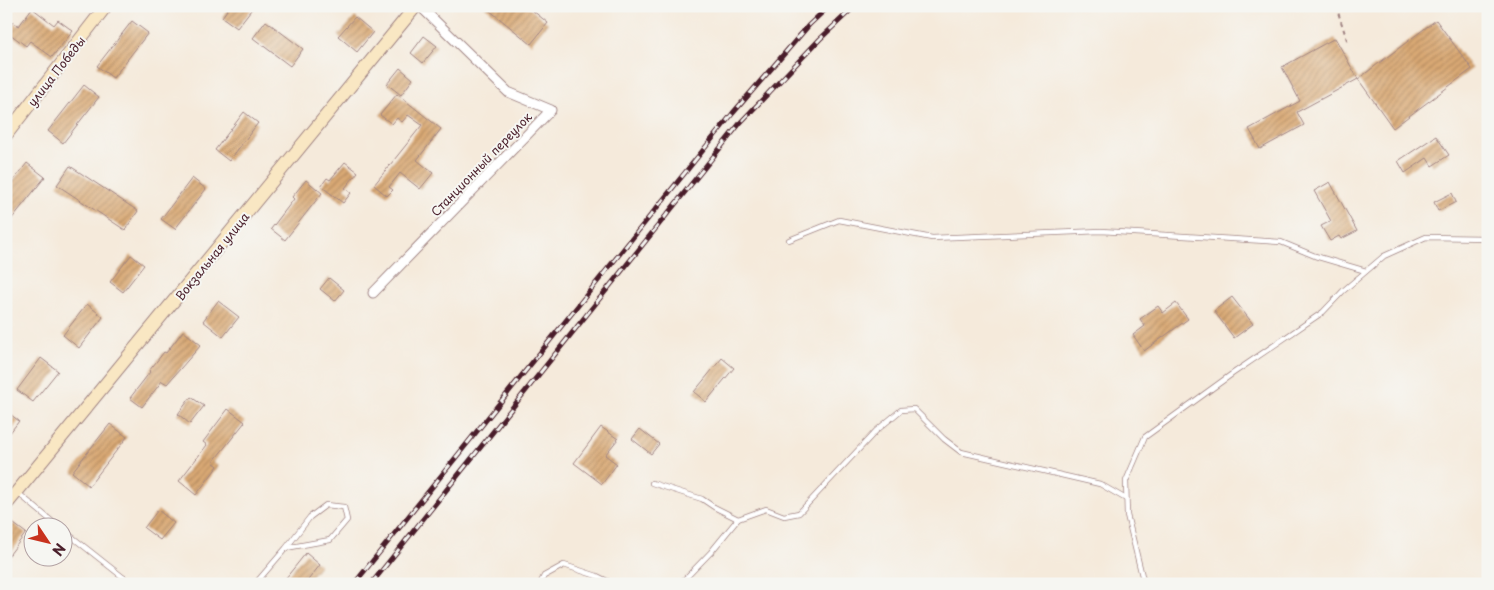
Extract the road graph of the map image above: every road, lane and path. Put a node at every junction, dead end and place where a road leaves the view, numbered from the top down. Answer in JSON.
{"nodes":[{"id":1,"x":106,"y":6,"type":"edge"},
{"id":2,"x":418,"y":6,"type":"edge"},
{"id":3,"x":1336,"y":6,"type":"edge"},
{"id":4,"x":1348,"y":43,"type":"dead end"},
{"id":5,"x":7,"y":133,"type":"edge"},
{"id":6,"x":1488,"y":238,"type":"edge"},
{"id":7,"x":789,"y":240,"type":"dead end"},
{"id":8,"x":1366,"y":271,"type":"junction"},
{"id":9,"x":373,"y":293,"type":"dead end"},
{"id":10,"x":652,"y":483,"type":"dead end"},
{"id":11,"x":16,"y":492,"type":"junction"},
{"id":12,"x":1126,"y":499,"type":"junction"},
{"id":13,"x":6,"y":505,"type":"edge"},
{"id":14,"x":48,"y":518,"type":"edge"},
{"id":15,"x":738,"y":519,"type":"junction"},
{"id":16,"x":72,"y":537,"type":"edge"},
{"id":17,"x":286,"y":548,"type":"junction"},
{"id":18,"x":124,"y":578,"type":"junction"},
{"id":19,"x":120,"y":584,"type":"edge"},
{"id":20,"x":130,"y":584,"type":"edge"},
{"id":21,"x":255,"y":584,"type":"edge"},
{"id":22,"x":540,"y":584,"type":"edge"},
{"id":23,"x":613,"y":584,"type":"edge"},
{"id":24,"x":680,"y":584,"type":"edge"},
{"id":25,"x":1144,"y":584,"type":"edge"}],
"edges":[{"from":1,"to":5,"type":"street","name":"улица Победы"},
{"from":2,"to":9,"type":"street","name":"Станционный переулок"},
{"from":2,"to":11,"type":"street","name":"Вокзальная улица"},
{"from":3,"to":4,"type":"path"},
{"from":6,"to":8,"type":"lane"},
{"from":7,"to":8,"type":"lane"},
{"from":8,"to":12,"type":"lane"},
{"from":10,"to":15,"type":"lane"},
{"from":11,"to":13,"type":"street","name":"Вокзальная улица"},
{"from":11,"to":14,"type":"lane"},
{"from":12,"to":15,"type":"lane"},
{"from":12,"to":25,"type":"lane"},
{"from":15,"to":24,"type":"lane"},
{"from":16,"to":18,"type":"lane"},
{"from":17,"to":17,"type":"lane"},
{"from":17,"to":21,"type":"lane"},
{"from":18,"to":19,"type":"lane"},
{"from":18,"to":20,"type":"lane"},
{"from":22,"to":23,"type":"lane"}]}
